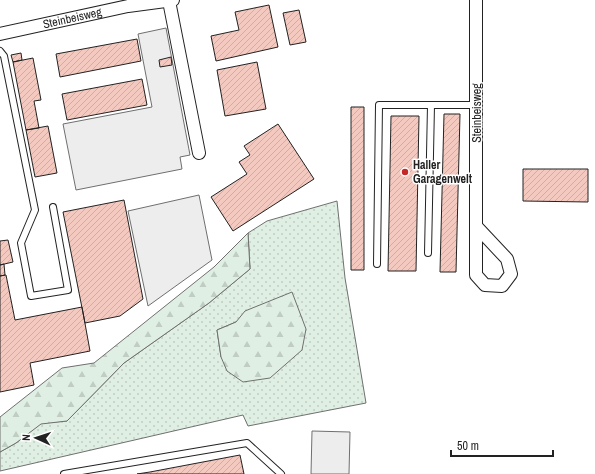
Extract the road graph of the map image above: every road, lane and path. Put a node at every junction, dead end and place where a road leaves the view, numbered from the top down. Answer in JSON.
{"nodes":[{"id":1,"x":171,"y":0,"type":"edge"},
{"id":2,"x":476,"y":0,"type":"edge"},
{"id":3,"x":0,"y":34,"type":"edge"},
{"id":4,"x":0,"y":51,"type":"edge"},
{"id":5,"x":431,"y":105,"type":"junction"},
{"id":6,"x":477,"y":105,"type":"junction"},
{"id":7,"x":199,"y":153,"type":"dead end"},
{"id":8,"x":53,"y":207,"type":"dead end"},
{"id":9,"x":476,"y":226,"type":"junction"},
{"id":10,"x":428,"y":252,"type":"dead end"},
{"id":11,"x":377,"y":264,"type":"dead end"},
{"id":12,"x":64,"y":474,"type":"edge"},
{"id":13,"x":281,"y":474,"type":"edge"}],
"edges":[{"from":1,"to":3,"type":"street","name":"Steinbeisweg"},
{"from":1,"to":7,"type":"street","name":"Steinbeisweg"},
{"from":2,"to":6,"type":"street","name":"Steinbeisweg"},
{"from":4,"to":8,"type":"lane"},
{"from":5,"to":6,"type":"lane"},
{"from":5,"to":10,"type":"lane"},
{"from":5,"to":11,"type":"lane"},
{"from":6,"to":9,"type":"street","name":"Steinbeisweg"},
{"from":9,"to":9,"type":"street","name":"Steinbeisweg"},
{"from":12,"to":13,"type":"lane"}]}
